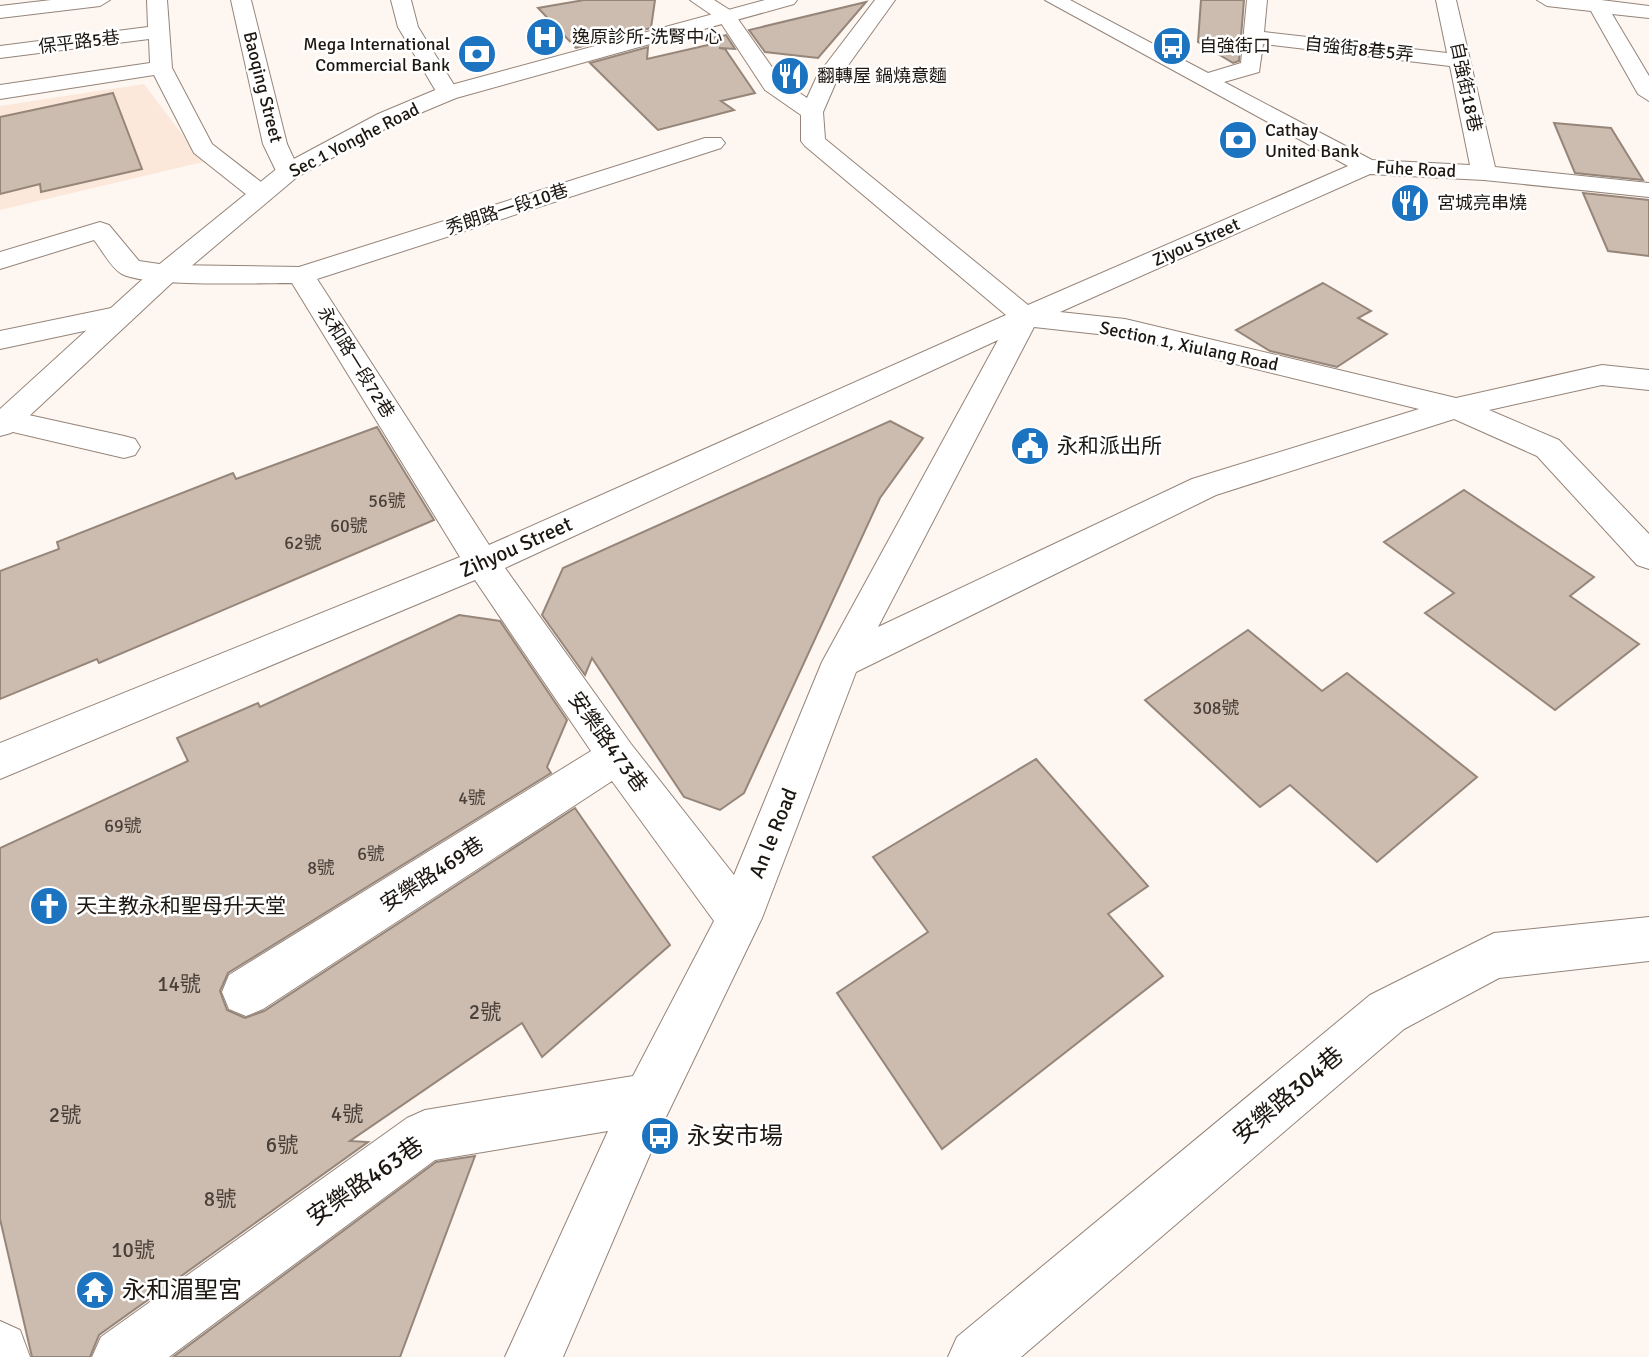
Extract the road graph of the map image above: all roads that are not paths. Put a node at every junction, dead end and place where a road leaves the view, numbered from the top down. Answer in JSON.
{"nodes":[{"id":1,"x":100,"y":0,"type":"edge"},
{"id":2,"x":157,"y":0,"type":"edge"},
{"id":3,"x":241,"y":0,"type":"edge"},
{"id":4,"x":401,"y":0,"type":"edge"},
{"id":5,"x":700,"y":0,"type":"edge"},
{"id":6,"x":788,"y":0,"type":"edge"},
{"id":7,"x":885,"y":0,"type":"edge"},
{"id":8,"x":1055,"y":0,"type":"edge"},
{"id":9,"x":1257,"y":0,"type":"edge"},
{"id":10,"x":1446,"y":0,"type":"edge"},
{"id":11,"x":1547,"y":0,"type":"edge"},
{"id":12,"x":1597,"y":5,"type":"junction"},
{"id":13,"x":0,"y":12,"type":"edge"},
{"id":14,"x":1649,"y":12,"type":"edge"},
{"id":15,"x":726,"y":16,"type":"junction"},
{"id":16,"x":159,"y":32,"type":"junction"},
{"id":17,"x":1256,"y":37,"type":"junction"},
{"id":18,"x":0,"y":52,"type":"edge"},
{"id":19,"x":1461,"y":61,"type":"junction"},
{"id":20,"x":161,"y":68,"type":"junction"},
{"id":21,"x":1208,"y":80,"type":"junction"},
{"id":22,"x":0,"y":92,"type":"edge"},
{"id":23,"x":448,"y":93,"type":"junction"},
{"id":24,"x":1649,"y":94,"type":"edge"},
{"id":25,"x":811,"y":112,"type":"junction"},
{"id":26,"x":713,"y":143,"type":"dead end"},
{"id":27,"x":1367,"y":167,"type":"junction"},
{"id":28,"x":288,"y":172,"type":"junction"},
{"id":29,"x":1484,"y":173,"type":"junction"},
{"id":30,"x":1649,"y":190,"type":"edge"},
{"id":31,"x":261,"y":194,"type":"junction"},
{"id":32,"x":0,"y":261,"type":"edge"},
{"id":33,"x":166,"y":273,"type":"junction"},
{"id":34,"x":301,"y":275,"type":"junction"},
{"id":35,"x":121,"y":315,"type":"junction"},
{"id":36,"x":1025,"y":317,"type":"junction"},
{"id":37,"x":0,"y":340,"type":"edge"},
{"id":38,"x":1649,"y":380,"type":"edge"},
{"id":39,"x":1457,"y":408,"type":"junction"},
{"id":40,"x":3,"y":423,"type":"edge"},
{"id":41,"x":124,"y":447,"type":"dead end"},
{"id":42,"x":1649,"y":556,"type":"edge"},
{"id":43,"x":482,"y":563,"type":"junction"},
{"id":44,"x":841,"y":662,"type":"junction"},
{"id":45,"x":617,"y":756,"type":"junction"},
{"id":46,"x":0,"y":761,"type":"edge"},
{"id":47,"x":739,"y":918,"type":"junction"},
{"id":48,"x":1649,"y":939,"type":"edge"},
{"id":49,"x":246,"y":992,"type":"dead end"},
{"id":50,"x":649,"y":1099,"type":"junction"},
{"id":51,"x":0,"y":1350,"type":"edge"},
{"id":52,"x":1,"y":1357,"type":"edge"},
{"id":53,"x":121,"y":1357,"type":"edge"},
{"id":54,"x":534,"y":1357,"type":"edge"},
{"id":55,"x":977,"y":1357,"type":"edge"}],
"edges":[{"from":1,"to":13,"type":"street"},
{"from":2,"to":16,"type":"street"},
{"from":3,"to":28,"type":"street","name":"Baoqing Street"},
{"from":4,"to":23,"type":"street"},
{"from":5,"to":15,"type":"street"},
{"from":6,"to":15,"type":"street","name":"Sec 1 Yonghe Road"},
{"from":7,"to":25,"type":"street"},
{"from":8,"to":21,"type":"street","name":"Fuhe Road"},
{"from":9,"to":17,"type":"street"},
{"from":10,"to":19,"type":"street","name":"自強街18巷"},
{"from":11,"to":12,"type":"street"},
{"from":12,"to":14,"type":"street"},
{"from":12,"to":24,"type":"street"},
{"from":15,"to":23,"type":"street","name":"Sec 1 Yonghe Road"},
{"from":15,"to":25,"type":"street"},
{"from":16,"to":18,"type":"street","name":"保平路5巷"},
{"from":16,"to":20,"type":"street"},
{"from":17,"to":19,"type":"street","name":"自強街8巷5弄"},
{"from":17,"to":21,"type":"street"},
{"from":19,"to":29,"type":"street","name":"自強街18巷"},
{"from":20,"to":22,"type":"street"},
{"from":20,"to":31,"type":"street"},
{"from":21,"to":27,"type":"street","name":"Fuhe Road"},
{"from":23,"to":28,"type":"street","name":"Sec 1 Yonghe Road"},
{"from":25,"to":36,"type":"street"},
{"from":26,"to":34,"type":"street","name":"秀朗路一段10巷"},
{"from":27,"to":29,"type":"street","name":"Fuhe Road"},
{"from":27,"to":36,"type":"street","name":"Ziyou Street"},
{"from":28,"to":31,"type":"street","name":"Sec 1 Yonghe Road"},
{"from":29,"to":30,"type":"street","name":"Fuhe Road"},
{"from":31,"to":33,"type":"street","name":"Sec 1 Yonghe Road"},
{"from":32,"to":33,"type":"street"},
{"from":33,"to":34,"type":"street"},
{"from":33,"to":35,"type":"street","name":"Sec 1 Yonghe Road"},
{"from":34,"to":43,"type":"street","name":"永和路一段72巷"},
{"from":35,"to":37,"type":"street"},
{"from":35,"to":40,"type":"street","name":"Sec 1 Yonghe Road"},
{"from":36,"to":39,"type":"street","name":"Section 1, Xiulang Road"},
{"from":36,"to":43,"type":"street","name":"Zihyou Street"},
{"from":36,"to":44,"type":"street","name":"An le Road"},
{"from":38,"to":39,"type":"street"},
{"from":39,"to":42,"type":"street","name":"Section 1, Xiulang Road"},
{"from":39,"to":44,"type":"street"},
{"from":40,"to":41,"type":"street"},
{"from":43,"to":45,"type":"street","name":"安樂路473巷"},
{"from":43,"to":46,"type":"street","name":"Zihyou Street"},
{"from":44,"to":47,"type":"street","name":"An le Road"},
{"from":45,"to":47,"type":"street","name":"安樂路473巷"},
{"from":45,"to":49,"type":"street","name":"安樂路469巷"},
{"from":47,"to":50,"type":"street","name":"An le Road"},
{"from":48,"to":55,"type":"street","name":"安樂路304巷"},
{"from":50,"to":53,"type":"street","name":"安樂路463巷"},
{"from":50,"to":54,"type":"street","name":"An le Road"},
{"from":51,"to":52,"type":"street"}]}
